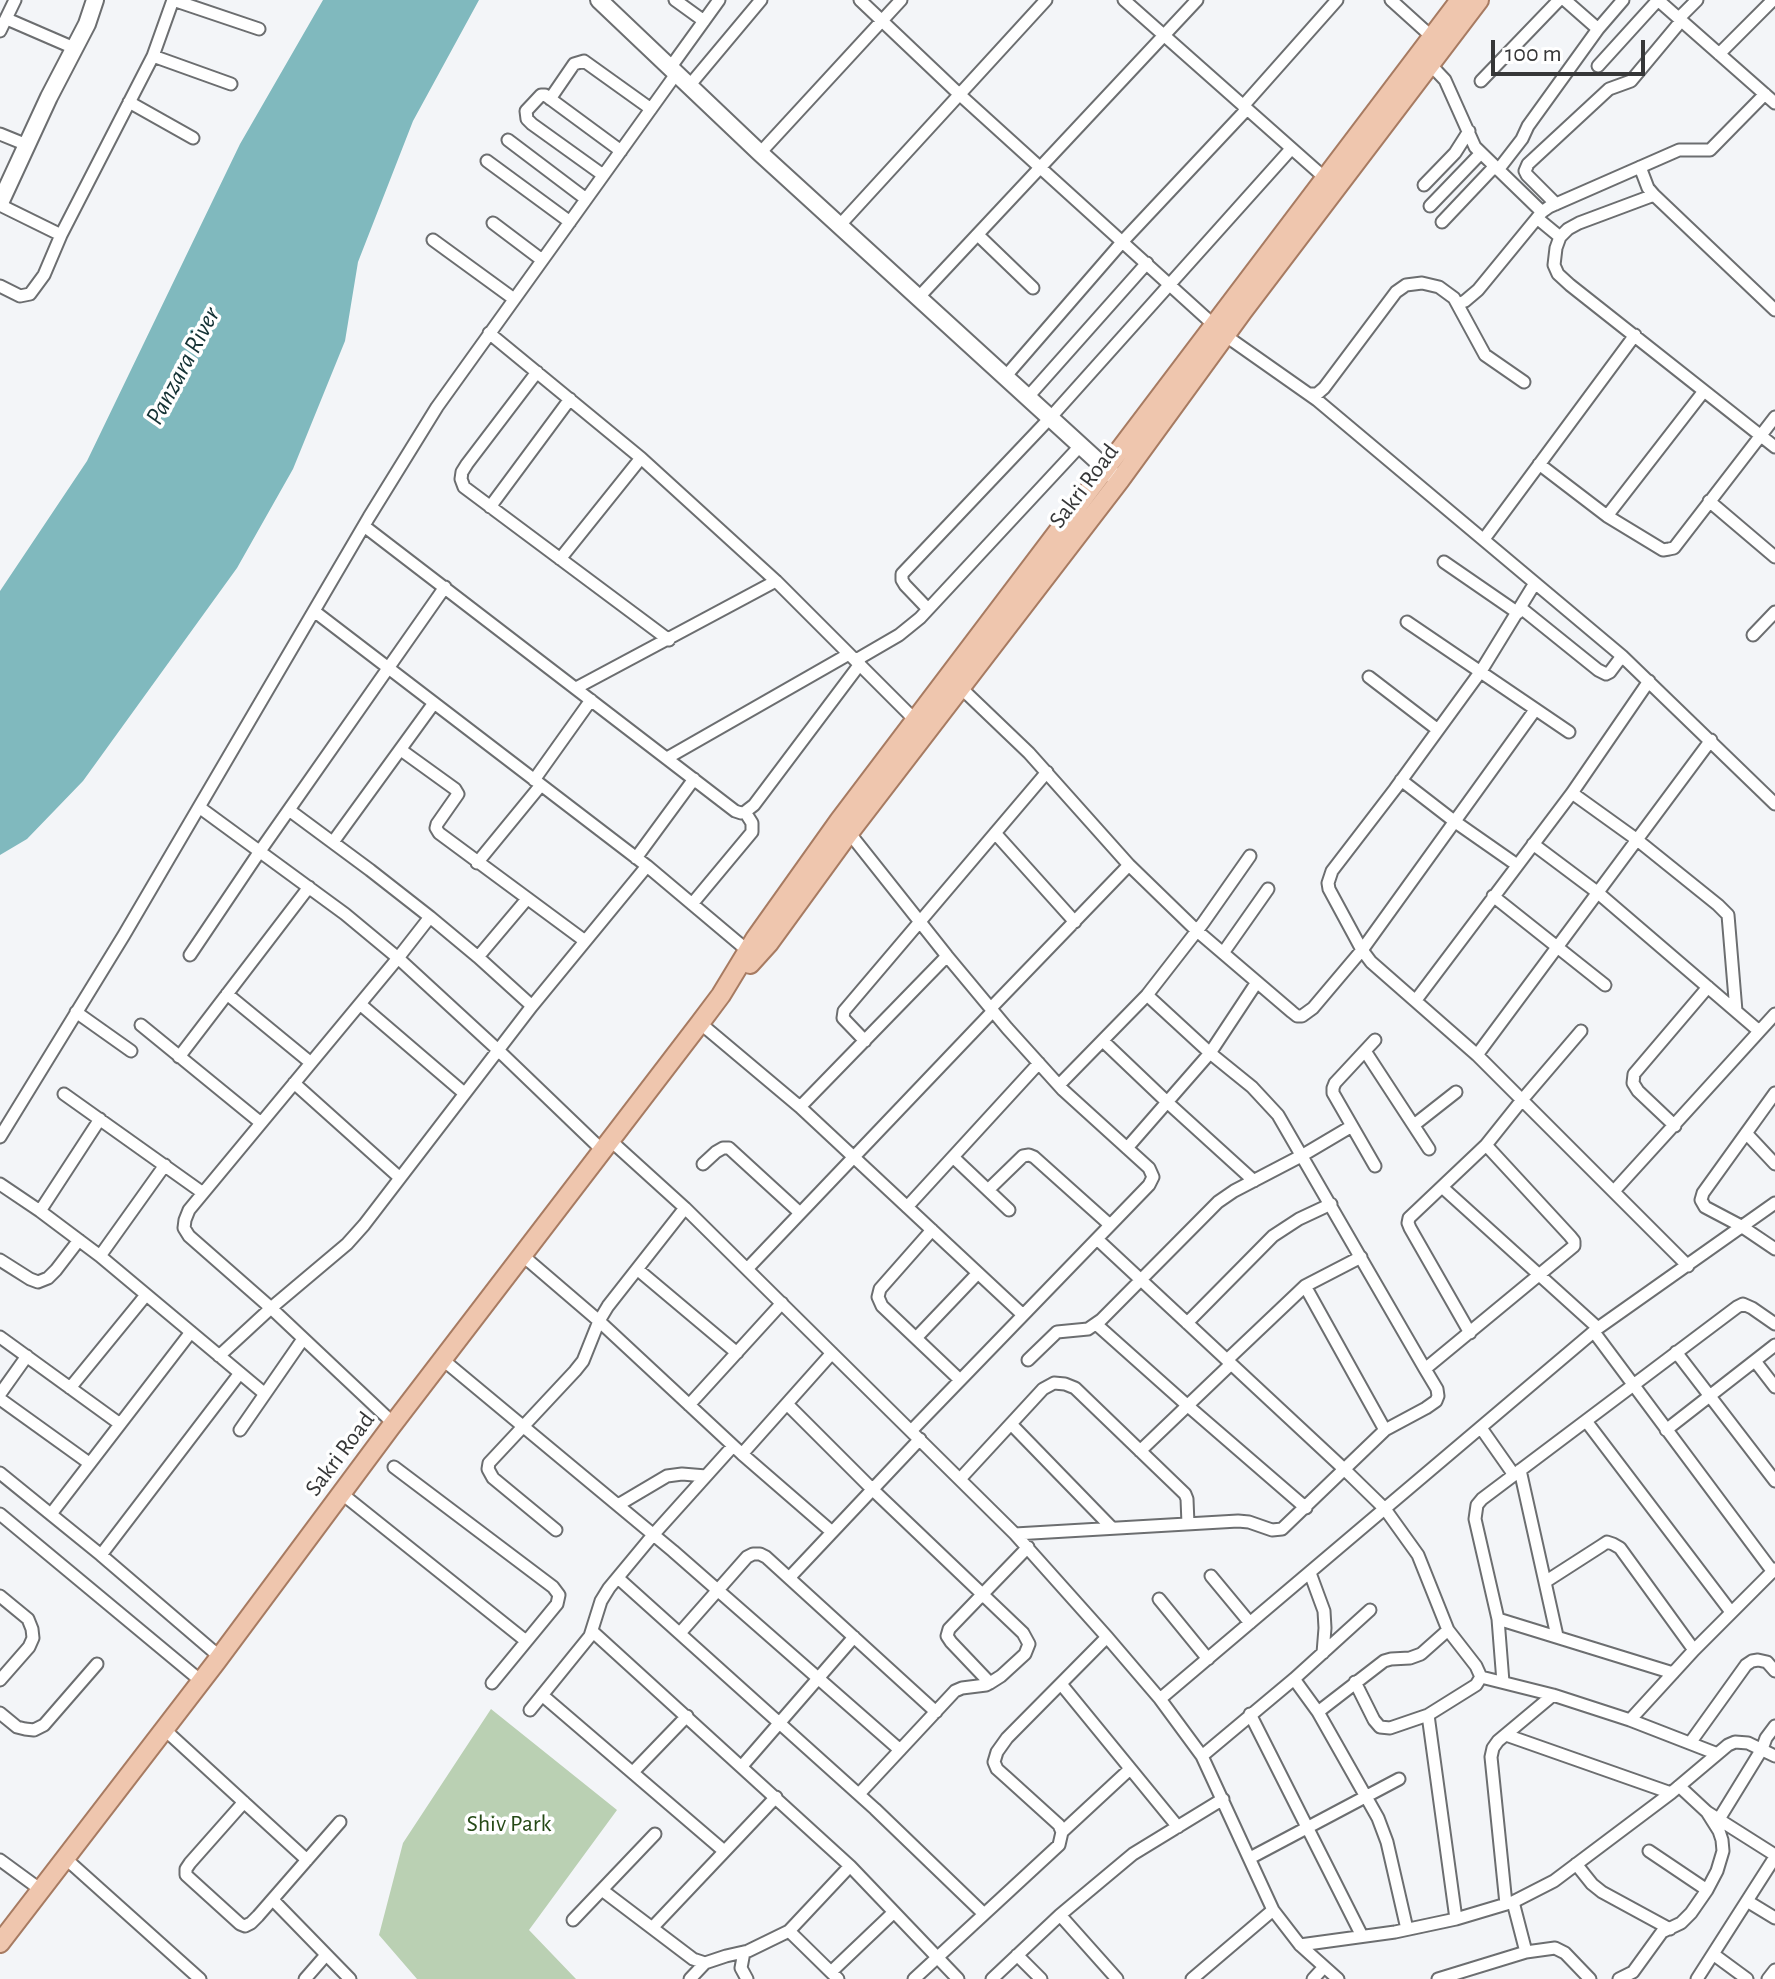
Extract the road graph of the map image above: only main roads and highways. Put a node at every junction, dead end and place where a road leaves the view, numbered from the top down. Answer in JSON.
{"nodes":[{"id":1,"x":1460,"y":0,"type":"edge"},
{"id":2,"x":1479,"y":0,"type":"edge"},
{"id":3,"x":1424,"y":59,"type":"junction"},
{"id":4,"x":1221,"y":330,"type":"junction"},
{"id":5,"x":844,"y":827,"type":"junction"},
{"id":6,"x":721,"y":995,"type":"junction"},
{"id":7,"x":2,"y":1936,"type":"edge"}],
"edges":[{"from":1,"to":3,"type":"main road","name":"Sakri Road"},
{"from":2,"to":3,"type":"main road","name":"Sakri Road"},
{"from":3,"to":4,"type":"main road","name":"Sakri Road"},
{"from":3,"to":4,"type":"main road","name":"Sakri Road"},
{"from":4,"to":5,"type":"main road","name":"Sakri Road"},
{"from":5,"to":6,"type":"main road","name":"Sakri Road"},
{"from":5,"to":6,"type":"main road","name":"Sakri Road"},
{"from":6,"to":7,"type":"main road","name":"Sakri Road"}]}
